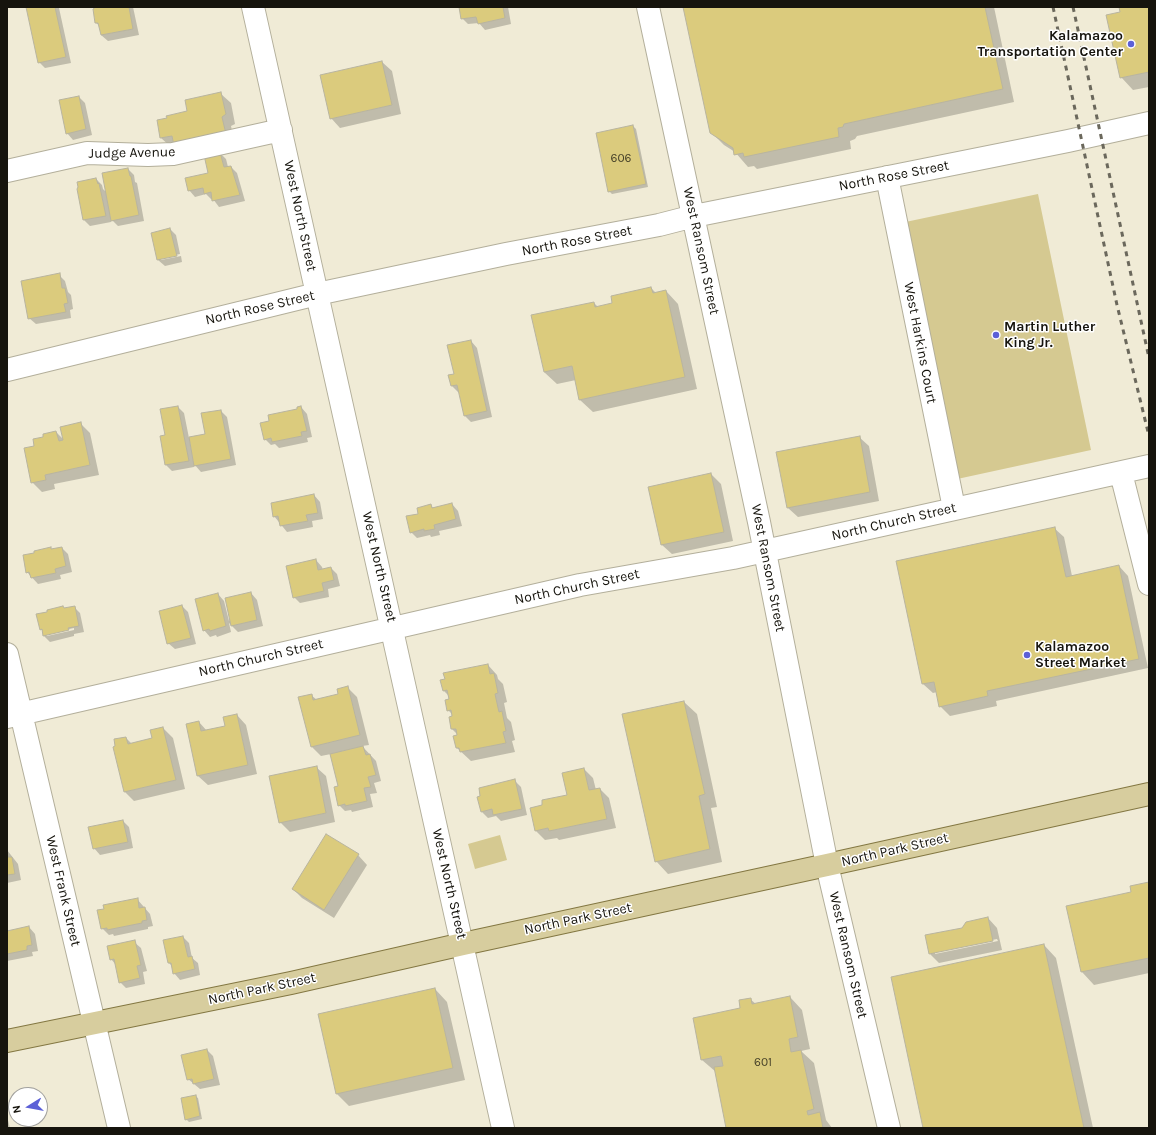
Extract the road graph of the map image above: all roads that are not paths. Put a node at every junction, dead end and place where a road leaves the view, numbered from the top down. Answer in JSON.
{"nodes":[{"id":1,"x":253,"y":7,"type":"edge"},
{"id":2,"x":648,"y":7,"type":"edge"},
{"id":3,"x":1149,"y":123,"type":"edge"},
{"id":4,"x":281,"y":130,"type":"junction"},
{"id":5,"x":7,"y":171,"type":"edge"},
{"id":6,"x":887,"y":177,"type":"junction"},
{"id":7,"x":694,"y":216,"type":"junction"},
{"id":8,"x":317,"y":294,"type":"junction"},
{"id":9,"x":7,"y":370,"type":"edge"},
{"id":10,"x":1149,"y":466,"type":"edge"},
{"id":11,"x":1121,"y":472,"type":"junction"},
{"id":12,"x":954,"y":508,"type":"junction"},
{"id":13,"x":765,"y":551,"type":"junction"},
{"id":14,"x":1149,"y":584,"type":"edge"},
{"id":15,"x":392,"y":628,"type":"junction"},
{"id":16,"x":7,"y":654,"type":"edge"},
{"id":17,"x":14,"y":715,"type":"edge"},
{"id":18,"x":1149,"y":794,"type":"edge"},
{"id":19,"x":827,"y":865,"type":"junction"},
{"id":20,"x":462,"y":944,"type":"junction"},
{"id":21,"x":95,"y":1024,"type":"junction"},
{"id":22,"x":7,"y":1041,"type":"edge"},
{"id":23,"x":119,"y":1128,"type":"edge"},
{"id":24,"x":503,"y":1128,"type":"edge"},
{"id":25,"x":889,"y":1128,"type":"edge"}],
"edges":[{"from":1,"to":4,"type":"street","name":"West North Street"},
{"from":2,"to":7,"type":"street","name":"West Ransom Street"},
{"from":3,"to":6,"type":"street","name":"North Rose Street"},
{"from":4,"to":5,"type":"street","name":"Judge Avenue"},
{"from":4,"to":8,"type":"street","name":"West North Street"},
{"from":6,"to":7,"type":"street","name":"North Rose Street"},
{"from":6,"to":12,"type":"street","name":"West Harkins Court"},
{"from":7,"to":8,"type":"street","name":"North Rose Street"},
{"from":7,"to":13,"type":"street","name":"West Ransom Street"},
{"from":8,"to":9,"type":"street","name":"North Rose Street"},
{"from":8,"to":15,"type":"street","name":"West North Street"},
{"from":10,"to":11,"type":"street","name":"North Church Street"},
{"from":11,"to":12,"type":"street","name":"North Church Street"},
{"from":11,"to":14,"type":"street"},
{"from":12,"to":13,"type":"street","name":"North Church Street"},
{"from":13,"to":15,"type":"street","name":"North Church Street"},
{"from":13,"to":19,"type":"street","name":"West Ransom Street"},
{"from":15,"to":17,"type":"street","name":"North Church Street"},
{"from":15,"to":20,"type":"street","name":"West North Street"},
{"from":16,"to":17,"type":"street","name":"West Frank Street"},
{"from":17,"to":21,"type":"street","name":"West Frank Street"},
{"from":18,"to":19,"type":"main road","name":"North Park Street"},
{"from":19,"to":20,"type":"main road","name":"North Park Street"},
{"from":19,"to":25,"type":"street","name":"West Ransom Street"},
{"from":20,"to":21,"type":"main road","name":"North Park Street"},
{"from":20,"to":24,"type":"street","name":"West North Street"},
{"from":21,"to":22,"type":"main road","name":"North Park Street"},
{"from":21,"to":23,"type":"street","name":"West Frank Street"}]}
